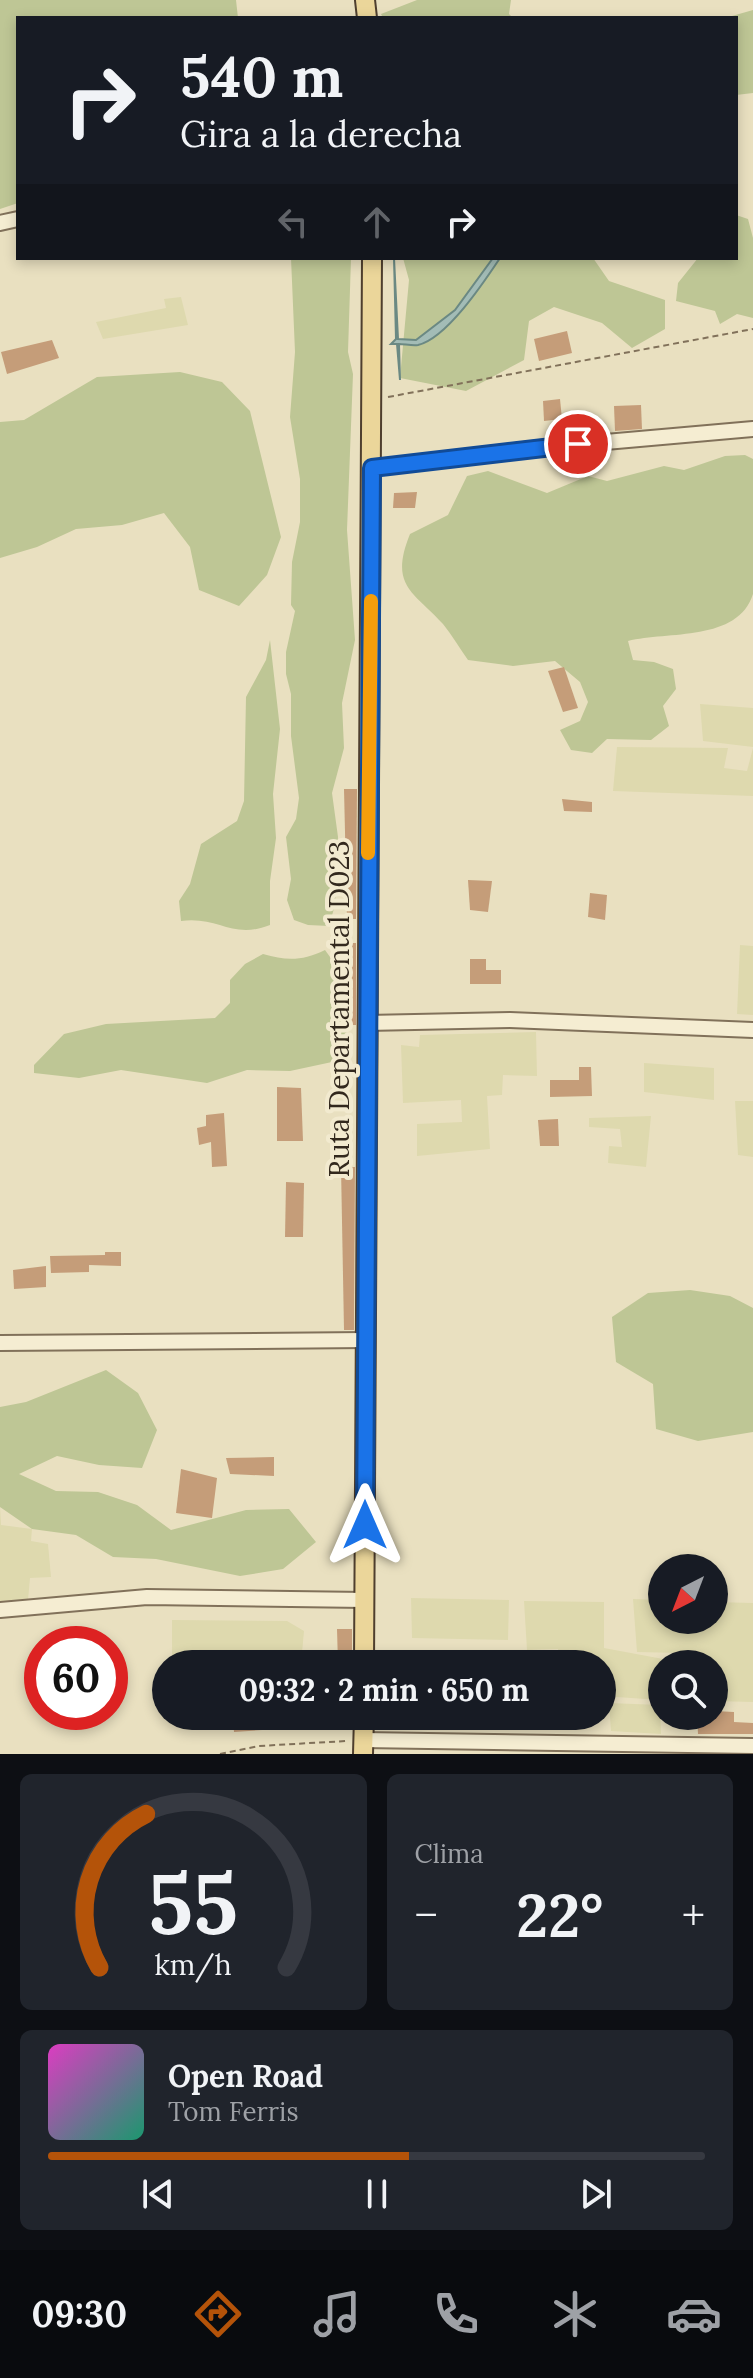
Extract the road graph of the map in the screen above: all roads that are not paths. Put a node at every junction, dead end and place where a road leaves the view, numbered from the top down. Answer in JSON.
{"nodes":[{"id":1,"x":372,"y":260,"type":"edge"},
{"id":2,"x":753,"y":429,"type":"edge"},
{"id":3,"x":372,"y":468,"type":"junction"},
{"id":4,"x":367,"y":1023,"type":"junction"},
{"id":5,"x":753,"y":1030,"type":"edge"},
{"id":6,"x":366,"y":1340,"type":"junction"},
{"id":7,"x":0,"y":1343,"type":"edge"},
{"id":8,"x":365,"y":1600,"type":"junction"},
{"id":9,"x":0,"y":1610,"type":"edge"},
{"id":10,"x":364,"y":1650,"type":"edge"},
{"id":11,"x":753,"y":1746,"type":"edge"},
{"id":12,"x":363,"y":1747,"type":"edge"}],
"edges":[{"from":1,"to":3,"type":"main road","name":"Ruta Departamental D023"},
{"from":2,"to":3,"type":"street"},
{"from":3,"to":4,"type":"main road","name":"Ruta Departamental D023"},
{"from":4,"to":5,"type":"street"},
{"from":4,"to":6,"type":"main road","name":"Ruta Departamental D023"},
{"from":6,"to":7,"type":"street"},
{"from":6,"to":8,"type":"main road","name":"Ruta Departamental D023"},
{"from":8,"to":9,"type":"street"},
{"from":8,"to":10,"type":"main road","name":"Ruta Departamental D023"},
{"from":11,"to":12,"type":"street"}]}
